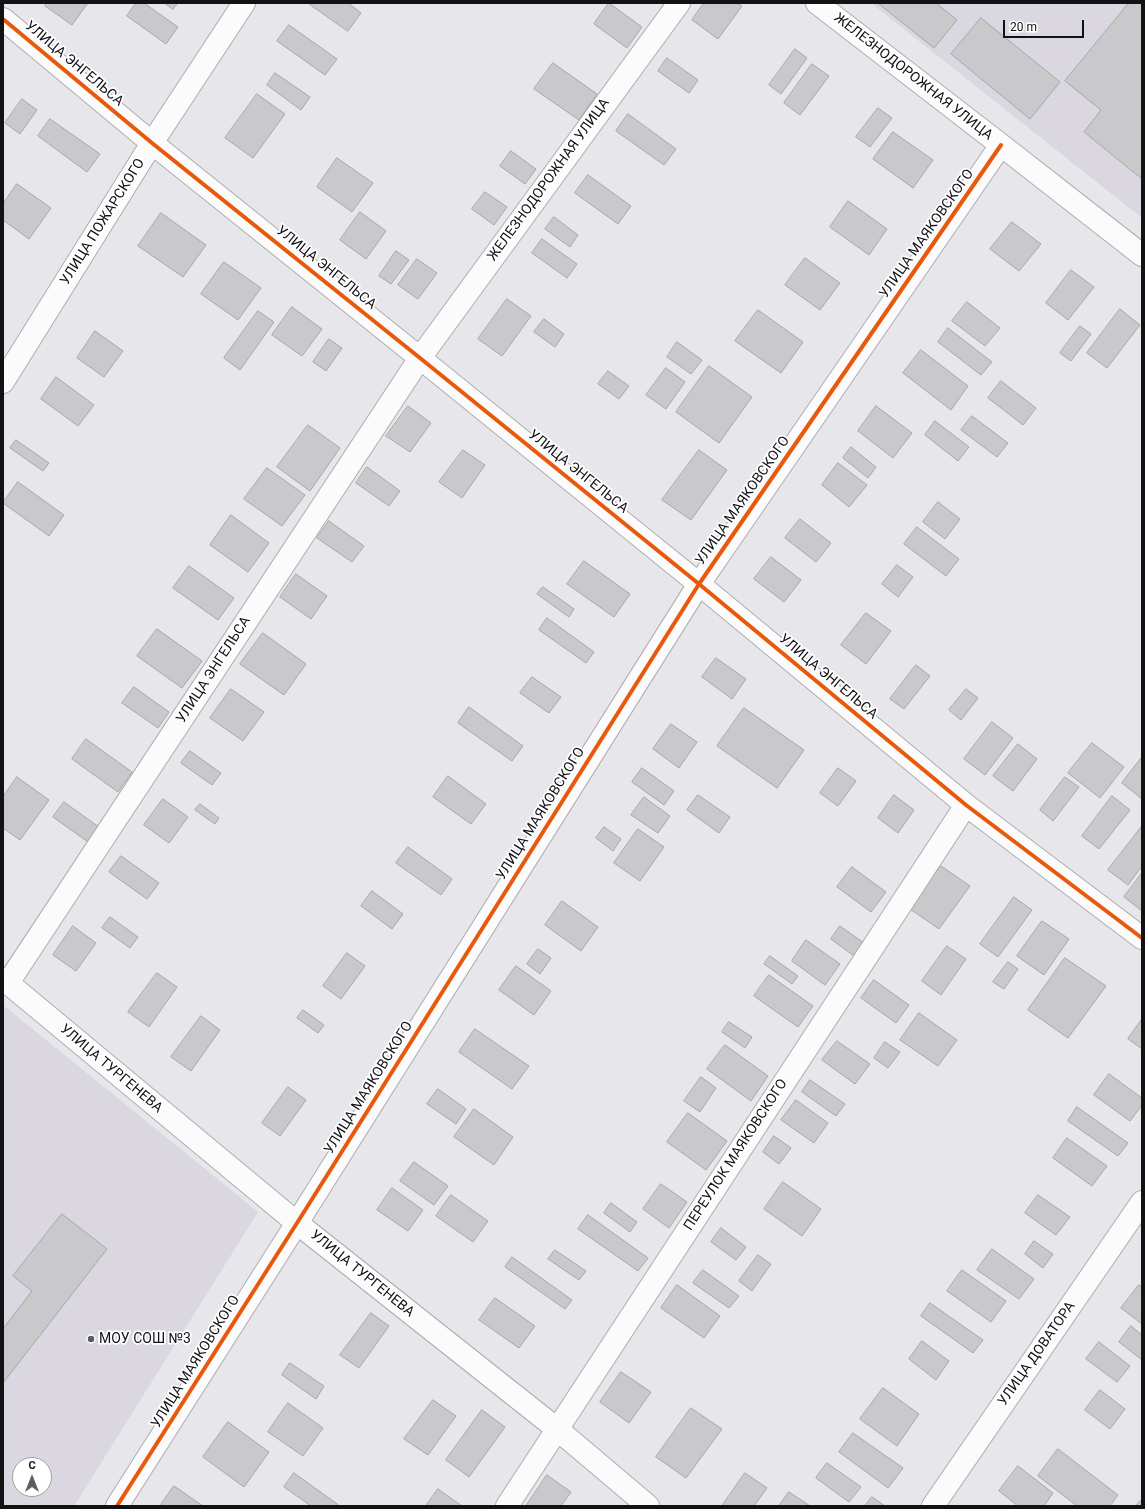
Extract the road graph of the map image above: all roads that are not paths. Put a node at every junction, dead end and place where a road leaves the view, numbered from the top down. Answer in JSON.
{"nodes":[{"id":1,"x":244,"y":3,"type":"edge"},
{"id":2,"x":679,"y":3,"type":"edge"},
{"id":3,"x":817,"y":3,"type":"edge"},
{"id":4,"x":3,"y":19,"type":"edge"},
{"id":5,"x":152,"y":143,"type":"junction"},
{"id":6,"x":1001,"y":145,"type":"junction"},
{"id":7,"x":1142,"y":255,"type":"edge"},
{"id":8,"x":420,"y":358,"type":"junction"},
{"id":9,"x":3,"y":382,"type":"edge"},
{"id":10,"x":699,"y":584,"type":"junction"},
{"id":11,"x":966,"y":805,"type":"junction"},
{"id":12,"x":1142,"y":938,"type":"edge"},
{"id":13,"x":6,"y":981,"type":"edge"},
{"id":14,"x":1142,"y":1202,"type":"edge"},
{"id":15,"x":298,"y":1223,"type":"junction"},
{"id":16,"x":557,"y":1429,"type":"junction"},
{"id":17,"x":117,"y":1506,"type":"edge"},
{"id":18,"x":507,"y":1506,"type":"edge"},
{"id":19,"x":648,"y":1506,"type":"edge"},
{"id":20,"x":933,"y":1506,"type":"edge"}],
"edges":[{"from":1,"to":5,"type":"street","name":"УЛИЦА ПОЖАРСКОГО"},
{"from":2,"to":8,"type":"street","name":"ЖЕЛЕЗНОДОРОЖНАЯ УЛИЦА"},
{"from":3,"to":6,"type":"street","name":"ЖЕЛЕЗНОДОРОЖНАЯ УЛИЦА"},
{"from":4,"to":5,"type":"street","name":"УЛИЦА ЭНГЕЛЬСА"},
{"from":5,"to":8,"type":"street","name":"УЛИЦА ЭНГЕЛЬСА"},
{"from":5,"to":9,"type":"street","name":"УЛИЦА ПОЖАРСКОГО"},
{"from":6,"to":7,"type":"street","name":"ЖЕЛЕЗНОДОРОЖНАЯ УЛИЦА"},
{"from":6,"to":10,"type":"street","name":"УЛИЦА МАЯКОВСКОГО"},
{"from":8,"to":10,"type":"street","name":"УЛИЦА ЭНГЕЛЬСА"},
{"from":8,"to":13,"type":"street","name":"УЛИЦА ЭНГЕЛЬСА"},
{"from":10,"to":11,"type":"street","name":"УЛИЦА ЭНГЕЛЬСА"},
{"from":10,"to":15,"type":"street","name":"УЛИЦА МАЯКОВСКОГО"},
{"from":11,"to":12,"type":"street","name":"УЛИЦА ЭНГЕЛЬСА"},
{"from":11,"to":16,"type":"street","name":"ПЕРЕУЛОК МАЯКОВСКОГО"},
{"from":13,"to":15,"type":"street","name":"УЛИЦА ТУРГЕНЕВА"},
{"from":14,"to":20,"type":"street","name":"УЛИЦА ДОВАТОРА"},
{"from":15,"to":16,"type":"street","name":"УЛИЦА ТУРГЕНЕВА"},
{"from":15,"to":17,"type":"street","name":"УЛИЦА МАЯКОВСКОГО"},
{"from":16,"to":18,"type":"street","name":"ПЕРЕУЛОК МАЯКОВСКОГО"},
{"from":16,"to":19,"type":"street","name":"УЛИЦА ТУРГЕНЕВА"}]}
